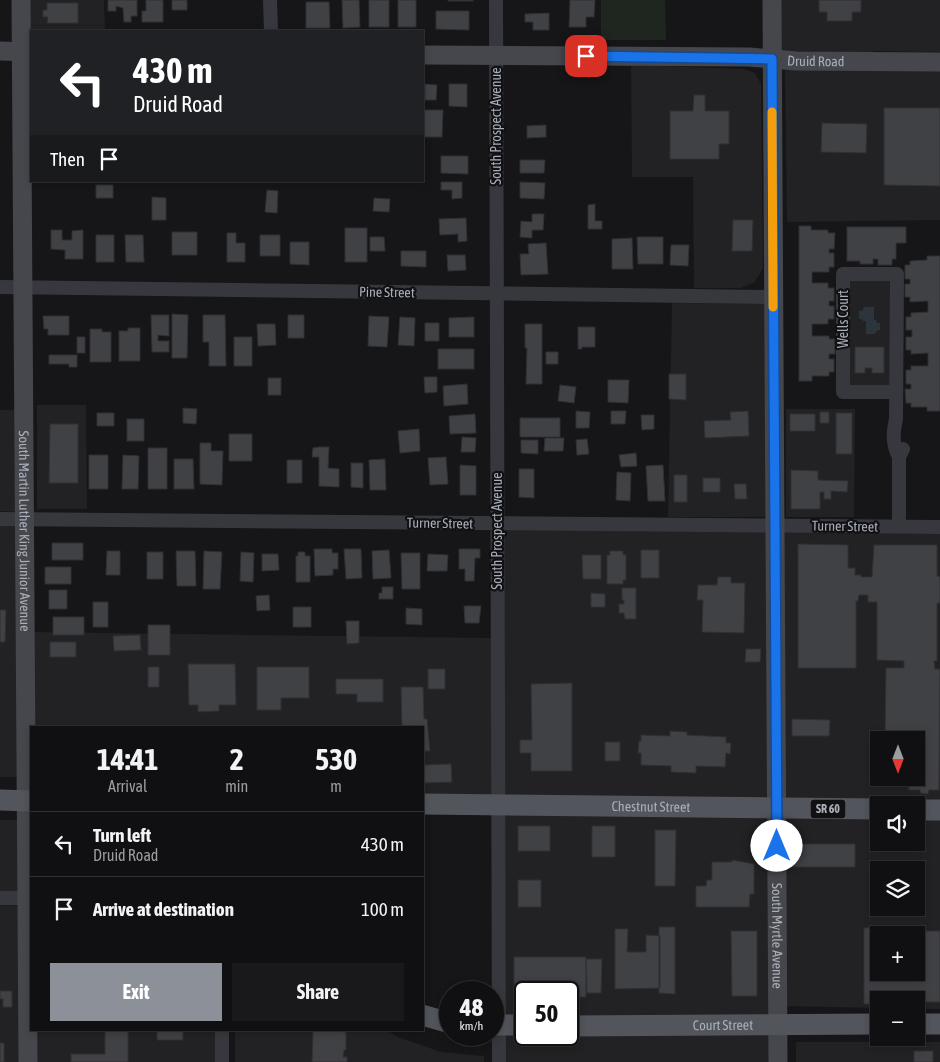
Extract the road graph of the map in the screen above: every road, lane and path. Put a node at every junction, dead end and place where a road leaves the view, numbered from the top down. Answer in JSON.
{"nodes":[{"id":1,"x":21,"y":0,"type":"edge"},
{"id":2,"x":270,"y":0,"type":"edge"},
{"id":3,"x":496,"y":0,"type":"edge"},
{"id":4,"x":772,"y":0,"type":"edge"},
{"id":5,"x":271,"y":30,"type":"edge"},
{"id":6,"x":0,"y":51,"type":"edge"},
{"id":7,"x":26,"y":52,"type":"edge"},
{"id":8,"x":424,"y":55,"type":"edge"},
{"id":9,"x":496,"y":56,"type":"junction"},
{"id":10,"x":772,"y":59,"type":"junction"},
{"id":11,"x":940,"y":62,"type":"edge"},
{"id":12,"x":0,"y":287,"type":"edge"},
{"id":13,"x":23,"y":288,"type":"junction"},
{"id":14,"x":497,"y":293,"type":"junction"},
{"id":15,"x":773,"y":297,"type":"junction"},
{"id":16,"x":896,"y":392,"type":"junction"},
{"id":17,"x":0,"y":519,"type":"edge"},
{"id":18,"x":24,"y":519,"type":"junction"},
{"id":19,"x":498,"y":523,"type":"junction"},
{"id":20,"x":774,"y":525,"type":"junction"},
{"id":21,"x":899,"y":527,"type":"junction"},
{"id":22,"x":940,"y":527,"type":"edge"},
{"id":23,"x":0,"y":800,"type":"edge"},
{"id":24,"x":28,"y":801,"type":"edge"},
{"id":25,"x":424,"y":804,"type":"edge"},
{"id":26,"x":499,"y":805,"type":"junction"},
{"id":27,"x":777,"y":809,"type":"junction"},
{"id":28,"x":870,"y":810,"type":"edge"},
{"id":29,"x":925,"y":810,"type":"edge"},
{"id":30,"x":940,"y":810,"type":"edge"},
{"id":31,"x":0,"y":898,"type":"edge"},
{"id":32,"x":27,"y":898,"type":"junction"},
{"id":33,"x":497,"y":981,"type":"edge"},
{"id":34,"x":29,"y":999,"type":"edge"},
{"id":35,"x":424,"y":1016,"type":"edge"},
{"id":36,"x":439,"y":1020,"type":"edge"},
{"id":37,"x":777,"y":1024,"type":"junction"},
{"id":38,"x":870,"y":1024,"type":"edge"},
{"id":39,"x":925,"y":1024,"type":"edge"},
{"id":40,"x":940,"y":1024,"type":"edge"},
{"id":41,"x":579,"y":1026,"type":"edge"},
{"id":42,"x":222,"y":1031,"type":"edge"},
{"id":43,"x":498,"y":1046,"type":"edge"},
{"id":44,"x":28,"y":1062,"type":"edge"},
{"id":45,"x":222,"y":1062,"type":"edge"},
{"id":46,"x":500,"y":1062,"type":"edge"},
{"id":47,"x":778,"y":1062,"type":"edge"}],
"edges":[{"from":1,"to":7,"type":"street","name":"South Martin Luther King Junior Avenue"},
{"from":2,"to":5,"type":"street"},
{"from":3,"to":9,"type":"street","name":"South Prospect Avenue"},
{"from":4,"to":10,"type":"street","name":"South Myrtle Avenue"},
{"from":6,"to":7,"type":"street"},
{"from":7,"to":13,"type":"street","name":"South Martin Luther King Junior Avenue"},
{"from":8,"to":9,"type":"street","name":"Druid Road"},
{"from":9,"to":10,"type":"street","name":"Druid Road"},
{"from":9,"to":14,"type":"street","name":"South Prospect Avenue"},
{"from":10,"to":11,"type":"street","name":"Druid Road"},
{"from":10,"to":15,"type":"street","name":"South Myrtle Avenue"},
{"from":12,"to":13,"type":"street","name":"Pine Street"},
{"from":13,"to":14,"type":"street","name":"Pine Street"},
{"from":13,"to":18,"type":"street","name":"South Martin Luther King Junior Avenue"},
{"from":14,"to":15,"type":"street","name":"Pine Street"},
{"from":14,"to":19,"type":"street","name":"South Prospect Avenue"},
{"from":15,"to":20,"type":"street","name":"South Myrtle Avenue"},
{"from":16,"to":16,"type":"street","name":"Wells Court"},
{"from":16,"to":21,"type":"street","name":"Wells Court"},
{"from":17,"to":18,"type":"street","name":"Turner Street"},
{"from":18,"to":19,"type":"street","name":"Turner Street"},
{"from":18,"to":24,"type":"street","name":"South Martin Luther King Junior Avenue"},
{"from":19,"to":20,"type":"street","name":"Turner Street"},
{"from":19,"to":26,"type":"street","name":"South Prospect Avenue"},
{"from":20,"to":21,"type":"street","name":"Turner Street"},
{"from":20,"to":27,"type":"street","name":"South Myrtle Avenue"},
{"from":21,"to":22,"type":"street","name":"Turner Street"},
{"from":23,"to":24,"type":"main road"},
{"from":24,"to":32,"type":"street","name":"South Martin Luther King Junior Avenue"},
{"from":25,"to":26,"type":"main road","name":"Chestnut Street"},
{"from":26,"to":27,"type":"main road","name":"Chestnut Street"},
{"from":26,"to":33,"type":"street","name":"South Prospect Avenue"},
{"from":27,"to":28,"type":"main road","name":"Chestnut Street","number":"SR 60"},
{"from":27,"to":37,"type":"street","name":"South Myrtle Avenue"},
{"from":29,"to":30,"type":"main road"},
{"from":31,"to":32,"type":"street"},
{"from":32,"to":34,"type":"street","name":"South Martin Luther King Junior Avenue"},
{"from":34,"to":44,"type":"street","name":"South Martin Luther King Junior Avenue"},
{"from":35,"to":36,"type":"main road"},
{"from":37,"to":38,"type":"main road","name":"Court Street"},
{"from":37,"to":41,"type":"main road","name":"Court Street"},
{"from":37,"to":47,"type":"street","name":"South Myrtle Avenue"},
{"from":39,"to":40,"type":"main road"},
{"from":42,"to":45,"type":"street"},
{"from":43,"to":46,"type":"street","name":"South Prospect Avenue"}]}
